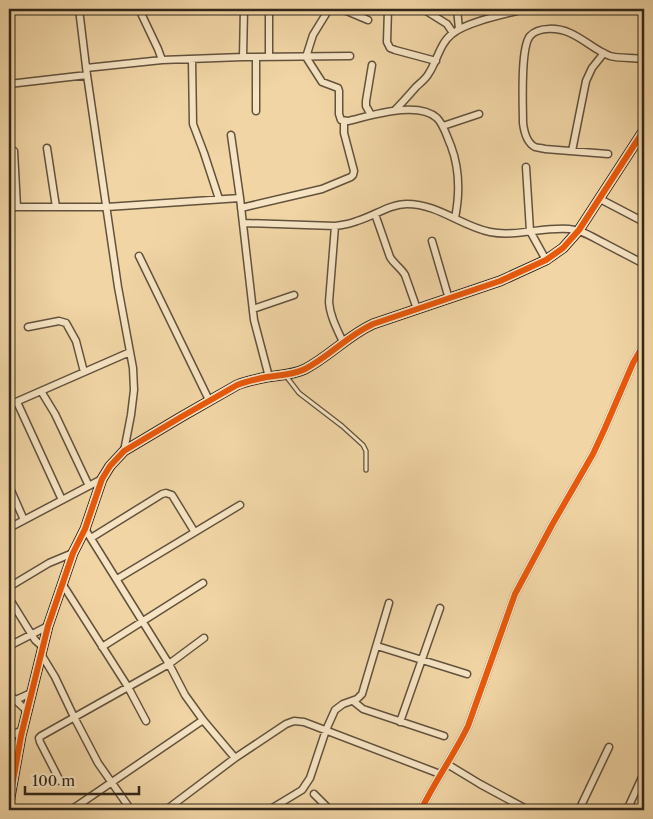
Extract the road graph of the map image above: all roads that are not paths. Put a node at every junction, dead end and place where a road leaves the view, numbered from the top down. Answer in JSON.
{"nodes":[{"id":1,"x":79,"y":9,"type":"edge"},
{"id":2,"x":139,"y":9,"type":"edge"},
{"id":3,"x":244,"y":9,"type":"edge"},
{"id":4,"x":269,"y":9,"type":"edge"},
{"id":5,"x":329,"y":9,"type":"edge"},
{"id":6,"x":342,"y":9,"type":"edge"},
{"id":7,"x":388,"y":9,"type":"edge"},
{"id":8,"x":423,"y":9,"type":"edge"},
{"id":9,"x":457,"y":9,"type":"edge"},
{"id":10,"x":525,"y":9,"type":"edge"},
{"id":11,"x":368,"y":20,"type":"dead end"},
{"id":12,"x":456,"y":31,"type":"junction"},
{"id":13,"x":604,"y":53,"type":"junction"},
{"id":14,"x":306,"y":56,"type":"junction"},
{"id":15,"x":350,"y":56,"type":"dead end"},
{"id":16,"x":243,"y":57,"type":"junction"},
{"id":17,"x":268,"y":57,"type":"junction"},
{"id":18,"x":256,"y":58,"type":"junction"},
{"id":19,"x":644,"y":59,"type":"edge"},
{"id":20,"x":162,"y":60,"type":"junction"},
{"id":21,"x":192,"y":60,"type":"junction"},
{"id":22,"x":436,"y":61,"type":"junction"},
{"id":23,"x":372,"y":64,"type":"dead end"},
{"id":24,"x":86,"y":72,"type":"junction"},
{"id":25,"x":9,"y":84,"type":"edge"},
{"id":26,"x":395,"y":110,"type":"junction"},
{"id":27,"x":256,"y":111,"type":"dead end"},
{"id":28,"x":479,"y":114,"type":"dead end"},
{"id":29,"x":371,"y":115,"type":"junction"},
{"id":30,"x":344,"y":121,"type":"junction"},
{"id":31,"x":443,"y":126,"type":"junction"},
{"id":32,"x":643,"y":133,"type":"edge"},
{"id":33,"x":231,"y":135,"type":"dead end"},
{"id":34,"x":47,"y":148,"type":"dead end"},
{"id":35,"x":14,"y":151,"type":"dead end"},
{"id":36,"x":572,"y":151,"type":"junction"},
{"id":37,"x":608,"y":154,"type":"dead end"},
{"id":38,"x":526,"y":167,"type":"dead end"},
{"id":39,"x":240,"y":198,"type":"junction"},
{"id":40,"x":219,"y":199,"type":"junction"},
{"id":41,"x":600,"y":199,"type":"junction"},
{"id":42,"x":56,"y":206,"type":"junction"},
{"id":43,"x":9,"y":207,"type":"edge"},
{"id":44,"x":17,"y":207,"type":"junction"},
{"id":45,"x":107,"y":207,"type":"junction"},
{"id":46,"x":241,"y":208,"type":"junction"},
{"id":47,"x":375,"y":214,"type":"junction"},
{"id":48,"x":455,"y":218,"type":"junction"},
{"id":49,"x":644,"y":222,"type":"edge"},
{"id":50,"x":243,"y":223,"type":"junction"},
{"id":51,"x":335,"y":226,"type":"junction"},
{"id":52,"x":579,"y":230,"type":"junction"},
{"id":53,"x":530,"y":231,"type":"junction"},
{"id":54,"x":432,"y":241,"type":"dead end"},
{"id":55,"x":139,"y":256,"type":"dead end"},
{"id":56,"x":546,"y":260,"type":"junction"},
{"id":57,"x":644,"y":264,"type":"edge"},
{"id":58,"x":294,"y":296,"type":"dead end"},
{"id":59,"x":449,"y":299,"type":"junction"},
{"id":60,"x":253,"y":309,"type":"junction"},
{"id":61,"x":417,"y":309,"type":"junction"},
{"id":62,"x":28,"y":327,"type":"dead end"},
{"id":63,"x":343,"y":342,"type":"junction"},
{"id":64,"x":644,"y":344,"type":"edge"},
{"id":65,"x":130,"y":352,"type":"junction"},
{"id":66,"x":84,"y":372,"type":"junction"},
{"id":67,"x":286,"y":375,"type":"junction"},
{"id":68,"x":269,"y":377,"type":"junction"},
{"id":69,"x":41,"y":391,"type":"junction"},
{"id":70,"x":209,"y":400,"type":"junction"},
{"id":71,"x":17,"y":402,"type":"junction"},
{"id":72,"x":9,"y":405,"type":"edge"},
{"id":73,"x":124,"y":451,"type":"junction"},
{"id":74,"x":366,"y":470,"type":"dead end"},
{"id":75,"x":102,"y":479,"type":"junction"},
{"id":76,"x":9,"y":486,"type":"edge"},
{"id":77,"x":89,"y":486,"type":"junction"},
{"id":78,"x":62,"y":500,"type":"junction"},
{"id":79,"x":240,"y":504,"type":"dead end"},
{"id":80,"x":24,"y":520,"type":"junction"},
{"id":81,"x":9,"y":528,"type":"edge"},
{"id":82,"x":85,"y":529,"type":"junction"},
{"id":83,"x":194,"y":531,"type":"junction"},
{"id":84,"x":91,"y":538,"type":"junction"},
{"id":85,"x":73,"y":553,"type":"junction"},
{"id":86,"x":117,"y":579,"type":"junction"},
{"id":87,"x":203,"y":583,"type":"dead end"},
{"id":88,"x":62,"y":585,"type":"junction"},
{"id":89,"x":9,"y":587,"type":"edge"},
{"id":90,"x":9,"y":598,"type":"edge"},
{"id":91,"x":389,"y":603,"type":"dead end"},
{"id":92,"x":440,"y":608,"type":"dead end"},
{"id":93,"x":144,"y":621,"type":"junction"},
{"id":94,"x":48,"y":626,"type":"junction"},
{"id":95,"x":32,"y":634,"type":"junction"},
{"id":96,"x":204,"y":638,"type":"dead end"},
{"id":97,"x":9,"y":646,"type":"edge"},
{"id":98,"x":376,"y":646,"type":"junction"},
{"id":99,"x":102,"y":647,"type":"junction"},
{"id":100,"x":42,"y":651,"type":"junction"},
{"id":101,"x":421,"y":660,"type":"junction"},
{"id":102,"x":170,"y":664,"type":"junction"},
{"id":103,"x":468,"y":674,"type":"dead end"},
{"id":104,"x":128,"y":687,"type":"junction"},
{"id":105,"x":31,"y":693,"type":"junction"},
{"id":106,"x":9,"y":694,"type":"edge"},
{"id":107,"x":353,"y":701,"type":"junction"},
{"id":108,"x":11,"y":702,"type":"edge"},
{"id":109,"x":27,"y":711,"type":"junction"},
{"id":110,"x":74,"y":716,"type":"junction"},
{"id":111,"x":203,"y":720,"type":"junction"},
{"id":112,"x":146,"y":722,"type":"dead end"},
{"id":113,"x":400,"y":722,"type":"junction"},
{"id":114,"x":22,"y":730,"type":"junction"},
{"id":115,"x":330,"y":732,"type":"junction"},
{"id":116,"x":444,"y":736,"type":"dead end"},
{"id":117,"x":9,"y":737,"type":"edge"},
{"id":118,"x":609,"y":747,"type":"dead end"},
{"id":119,"x":235,"y":758,"type":"junction"},
{"id":120,"x":447,"y":764,"type":"junction"},
{"id":121,"x":644,"y":773,"type":"edge"},
{"id":122,"x":440,"y":774,"type":"junction"},
{"id":123,"x":60,"y":782,"type":"dead end"},
{"id":124,"x":112,"y":782,"type":"junction"},
{"id":125,"x":314,"y":794,"type":"dead end"},
{"id":126,"x":9,"y":803,"type":"edge"},
{"id":127,"x":71,"y":810,"type":"edge"},
{"id":128,"x":131,"y":810,"type":"edge"},
{"id":129,"x":166,"y":810,"type":"edge"},
{"id":130,"x":269,"y":810,"type":"edge"},
{"id":131,"x":330,"y":810,"type":"edge"},
{"id":132,"x":421,"y":810,"type":"edge"},
{"id":133,"x":528,"y":810,"type":"edge"},
{"id":134,"x":578,"y":810,"type":"edge"},
{"id":135,"x":627,"y":810,"type":"edge"}],
"edges":[{"from":1,"to":24,"type":"street"},
{"from":2,"to":20,"type":"street"},
{"from":3,"to":16,"type":"street"},
{"from":4,"to":17,"type":"street"},
{"from":5,"to":14,"type":"street"},
{"from":6,"to":11,"type":"street"},
{"from":7,"to":22,"type":"street"},
{"from":8,"to":12,"type":"street"},
{"from":9,"to":12,"type":"street"},
{"from":10,"to":12,"type":"street"},
{"from":12,"to":22,"type":"street"},
{"from":13,"to":19,"type":"street"},
{"from":13,"to":36,"type":"street"},
{"from":13,"to":36,"type":"street"},
{"from":14,"to":15,"type":"street"},
{"from":14,"to":17,"type":"street"},
{"from":14,"to":30,"type":"street"},
{"from":16,"to":18,"type":"street"},
{"from":16,"to":21,"type":"street"},
{"from":17,"to":18,"type":"street"},
{"from":18,"to":27,"type":"street"},
{"from":20,"to":21,"type":"street"},
{"from":20,"to":24,"type":"street"},
{"from":21,"to":40,"type":"street"},
{"from":22,"to":26,"type":"street"},
{"from":23,"to":29,"type":"street"},
{"from":24,"to":25,"type":"street"},
{"from":24,"to":45,"type":"street"},
{"from":26,"to":29,"type":"street"},
{"from":26,"to":31,"type":"street"},
{"from":28,"to":31,"type":"street"},
{"from":29,"to":30,"type":"street"},
{"from":30,"to":46,"type":"street"},
{"from":31,"to":48,"type":"street"},
{"from":32,"to":41,"type":"street"},
{"from":33,"to":39,"type":"street"},
{"from":34,"to":42,"type":"street"},
{"from":35,"to":44,"type":"street"},
{"from":36,"to":37,"type":"street"},
{"from":38,"to":53,"type":"street"},
{"from":39,"to":40,"type":"street"},
{"from":39,"to":46,"type":"street"},
{"from":40,"to":45,"type":"street"},
{"from":41,"to":49,"type":"street"},
{"from":41,"to":52,"type":"street"},
{"from":42,"to":44,"type":"street"},
{"from":42,"to":45,"type":"street"},
{"from":43,"to":44,"type":"street"},
{"from":45,"to":65,"type":"street"},
{"from":46,"to":50,"type":"street"},
{"from":47,"to":48,"type":"street"},
{"from":47,"to":51,"type":"street"},
{"from":47,"to":61,"type":"street"},
{"from":48,"to":53,"type":"street"},
{"from":50,"to":51,"type":"street"},
{"from":50,"to":60,"type":"street"},
{"from":51,"to":63,"type":"street"},
{"from":52,"to":53,"type":"street"},
{"from":52,"to":56,"type":"street"},
{"from":52,"to":57,"type":"street"},
{"from":53,"to":56,"type":"street"},
{"from":54,"to":59,"type":"street"},
{"from":55,"to":70,"type":"street"},
{"from":56,"to":59,"type":"street"},
{"from":58,"to":60,"type":"street"},
{"from":59,"to":61,"type":"street"},
{"from":60,"to":68,"type":"street"},
{"from":61,"to":63,"type":"street"},
{"from":62,"to":66,"type":"street"},
{"from":63,"to":67,"type":"street"},
{"from":64,"to":120,"type":"street"},
{"from":65,"to":66,"type":"street"},
{"from":65,"to":73,"type":"street"},
{"from":66,"to":69,"type":"street"},
{"from":67,"to":68,"type":"street"},
{"from":67,"to":74,"type":"lane"},
{"from":68,"to":70,"type":"street"},
{"from":69,"to":71,"type":"street"},
{"from":69,"to":77,"type":"street"},
{"from":70,"to":73,"type":"street"},
{"from":71,"to":72,"type":"street"},
{"from":71,"to":78,"type":"street"},
{"from":73,"to":75,"type":"street"},
{"from":75,"to":77,"type":"street"},
{"from":75,"to":82,"type":"street"},
{"from":76,"to":80,"type":"street"},
{"from":77,"to":78,"type":"street"},
{"from":78,"to":80,"type":"street"},
{"from":79,"to":83,"type":"street"},
{"from":80,"to":81,"type":"street"},
{"from":82,"to":84,"type":"street"},
{"from":82,"to":85,"type":"street"},
{"from":83,"to":84,"type":"street"},
{"from":83,"to":86,"type":"street"},
{"from":84,"to":86,"type":"street"},
{"from":85,"to":88,"type":"street"},
{"from":85,"to":89,"type":"street"},
{"from":86,"to":93,"type":"street"},
{"from":87,"to":93,"type":"street"},
{"from":88,"to":94,"type":"street"},
{"from":88,"to":99,"type":"street"},
{"from":90,"to":95,"type":"street"},
{"from":91,"to":98,"type":"street"},
{"from":92,"to":101,"type":"street"},
{"from":93,"to":99,"type":"street"},
{"from":93,"to":102,"type":"street"},
{"from":94,"to":95,"type":"street"},
{"from":94,"to":100,"type":"street"},
{"from":95,"to":97,"type":"street"},
{"from":95,"to":100,"type":"street"},
{"from":96,"to":102,"type":"street"},
{"from":98,"to":101,"type":"street"},
{"from":98,"to":107,"type":"street"},
{"from":99,"to":104,"type":"street"},
{"from":100,"to":105,"type":"street"},
{"from":100,"to":110,"type":"street"},
{"from":101,"to":103,"type":"street"},
{"from":101,"to":113,"type":"street"},
{"from":102,"to":104,"type":"street"},
{"from":102,"to":111,"type":"street"},
{"from":104,"to":110,"type":"street"},
{"from":104,"to":112,"type":"street"},
{"from":105,"to":108,"type":"street"},
{"from":105,"to":109,"type":"street"},
{"from":106,"to":108,"type":"street"},
{"from":107,"to":113,"type":"street"},
{"from":107,"to":115,"type":"street"},
{"from":108,"to":109,"type":"street"},
{"from":109,"to":114,"type":"street"},
{"from":110,"to":123,"type":"street"},
{"from":110,"to":124,"type":"street"},
{"from":111,"to":119,"type":"street"},
{"from":111,"to":124,"type":"street"},
{"from":113,"to":116,"type":"street"},
{"from":114,"to":117,"type":"street"},
{"from":114,"to":126,"type":"street"},
{"from":115,"to":119,"type":"street"},
{"from":115,"to":122,"type":"street"},
{"from":115,"to":130,"type":"street"},
{"from":118,"to":134,"type":"street"},
{"from":119,"to":129,"type":"street"},
{"from":120,"to":122,"type":"street"},
{"from":120,"to":133,"type":"street"},
{"from":121,"to":135,"type":"street"},
{"from":122,"to":132,"type":"street"},
{"from":124,"to":127,"type":"street"},
{"from":124,"to":128,"type":"street"},
{"from":125,"to":131,"type":"street"}]}
